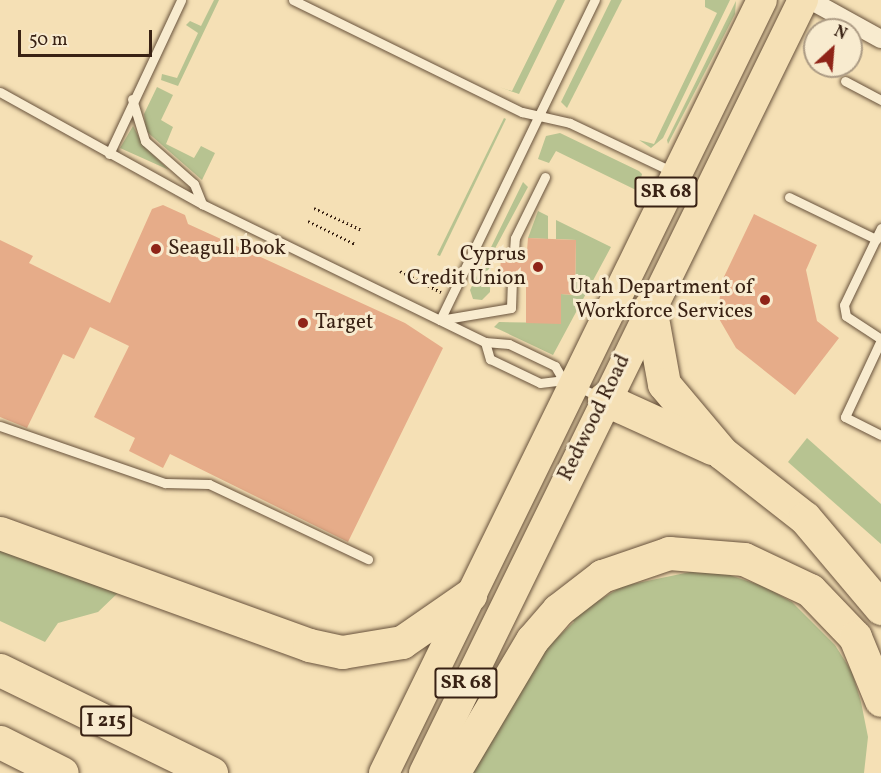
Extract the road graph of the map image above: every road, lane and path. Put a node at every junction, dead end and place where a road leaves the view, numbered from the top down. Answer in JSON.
{"nodes":[{"id":1,"x":181,"y":0,"type":"edge"},
{"id":2,"x":293,"y":0,"type":"edge"},
{"id":3,"x":595,"y":0,"type":"edge"},
{"id":4,"x":762,"y":0,"type":"edge"},
{"id":5,"x":774,"y":0,"type":"edge"},
{"id":6,"x":803,"y":0,"type":"edge"},
{"id":7,"x":810,"y":0,"type":"edge"},
{"id":8,"x":881,"y":39,"type":"edge"},
{"id":9,"x":845,"y":81,"type":"dead end"},
{"id":10,"x":0,"y":92,"type":"edge"},
{"id":11,"x":132,"y":99,"type":"junction"},
{"id":12,"x":881,"y":100,"type":"edge"},
{"id":13,"x":539,"y":116,"type":"junction"},
{"id":14,"x":731,"y":148,"type":"junction"},
{"id":15,"x":109,"y":154,"type":"junction"},
{"id":16,"x":675,"y":173,"type":"junction"},
{"id":17,"x":545,"y":177,"type":"dead end"},
{"id":18,"x":789,"y":197,"type":"dead end"},
{"id":19,"x":202,"y":204,"type":"junction"},
{"id":20,"x":314,"y":208,"type":"dead end"},
{"id":21,"x":308,"y":221,"type":"dead end"},
{"id":22,"x":881,"y":228,"type":"edge"},
{"id":23,"x":362,"y":230,"type":"dead end"},
{"id":24,"x":876,"y":239,"type":"junction"},
{"id":25,"x":355,"y":244,"type":"dead end"},
{"id":26,"x":514,"y":251,"type":"dead end"},
{"id":27,"x":400,"y":271,"type":"dead end"},
{"id":28,"x":512,"y":283,"type":"dead end"},
{"id":29,"x":452,"y":297,"type":"junction"},
{"id":30,"x":650,"y":308,"type":"junction"},
{"id":31,"x":440,"y":320,"type":"junction"},
{"id":32,"x":881,"y":339,"type":"edge"},
{"id":33,"x":485,"y":342,"type":"junction"},
{"id":34,"x":568,"y":382,"type":"junction"},
{"id":35,"x":604,"y":399,"type":"junction"},
{"id":36,"x":0,"y":426,"type":"edge"},
{"id":37,"x":881,"y":435,"type":"edge"},
{"id":38,"x":722,"y":453,"type":"junction"},
{"id":39,"x":0,"y":533,"type":"edge"},
{"id":40,"x":368,"y":559,"type":"dead end"},
{"id":41,"x":470,"y":595,"type":"junction"},
{"id":42,"x":881,"y":608,"type":"edge"},
{"id":43,"x":0,"y":670,"type":"edge"},
{"id":44,"x":881,"y":700,"type":"edge"},
{"id":45,"x":0,"y":741,"type":"edge"},
{"id":46,"x":62,"y":773,"type":"edge"},
{"id":47,"x":211,"y":773,"type":"edge"},
{"id":48,"x":384,"y":773,"type":"edge"},
{"id":49,"x":424,"y":773,"type":"edge"},
{"id":50,"x":453,"y":773,"type":"edge"}],
"edges":[{"from":1,"to":11,"type":"lane"},
{"from":2,"to":13,"type":"lane"},
{"from":3,"to":13,"type":"lane"},
{"from":4,"to":16,"type":"main road","name":"Redwood Road","number":"SR 68"},
{"from":5,"to":14,"type":"main road"},
{"from":6,"to":14,"type":"main road","name":"Redwood Road","number":"SR 68"},
{"from":7,"to":8,"type":"street"},
{"from":9,"to":12,"type":"lane"},
{"from":10,"to":15,"type":"lane"},
{"from":11,"to":15,"type":"lane"},
{"from":11,"to":19,"type":"lane"},
{"from":13,"to":16,"type":"lane"},
{"from":13,"to":29,"type":"lane"},
{"from":14,"to":30,"type":"main road","name":"Redwood Road","number":"SR 68"},
{"from":15,"to":19,"type":"lane"},
{"from":16,"to":34,"type":"main road","name":"Redwood Road","number":"SR 68"},
{"from":17,"to":26,"type":"lane"},
{"from":18,"to":24,"type":"lane"},
{"from":19,"to":31,"type":"lane"},
{"from":20,"to":23,"type":"path"},
{"from":21,"to":25,"type":"path"},
{"from":22,"to":24,"type":"lane"},
{"from":24,"to":32,"type":"lane"},
{"from":27,"to":29,"type":"path"},
{"from":28,"to":31,"type":"lane"},
{"from":29,"to":31,"type":"lane"},
{"from":30,"to":35,"type":"main road","name":"Redwood Road","number":"SR 68"},
{"from":30,"to":38,"type":"highway"},
{"from":31,"to":33,"type":"lane"},
{"from":32,"to":37,"type":"lane"},
{"from":33,"to":34,"type":"lane"},
{"from":33,"to":34,"type":"lane"},
{"from":34,"to":35,"type":"lane"},
{"from":34,"to":41,"type":"main road","name":"Redwood Road","number":"SR 68"},
{"from":35,"to":38,"type":"highway"},
{"from":35,"to":49,"type":"main road","name":"Redwood Road","number":"SR 68"},
{"from":36,"to":40,"type":"lane"},
{"from":38,"to":42,"type":"highway"},
{"from":39,"to":41,"type":"highway"},
{"from":41,"to":48,"type":"main road","name":"Redwood Road","number":"SR 68"},
{"from":43,"to":47,"type":"highway","number":"I 215"},
{"from":44,"to":50,"type":"highway"},
{"from":45,"to":46,"type":"highway"}]}
